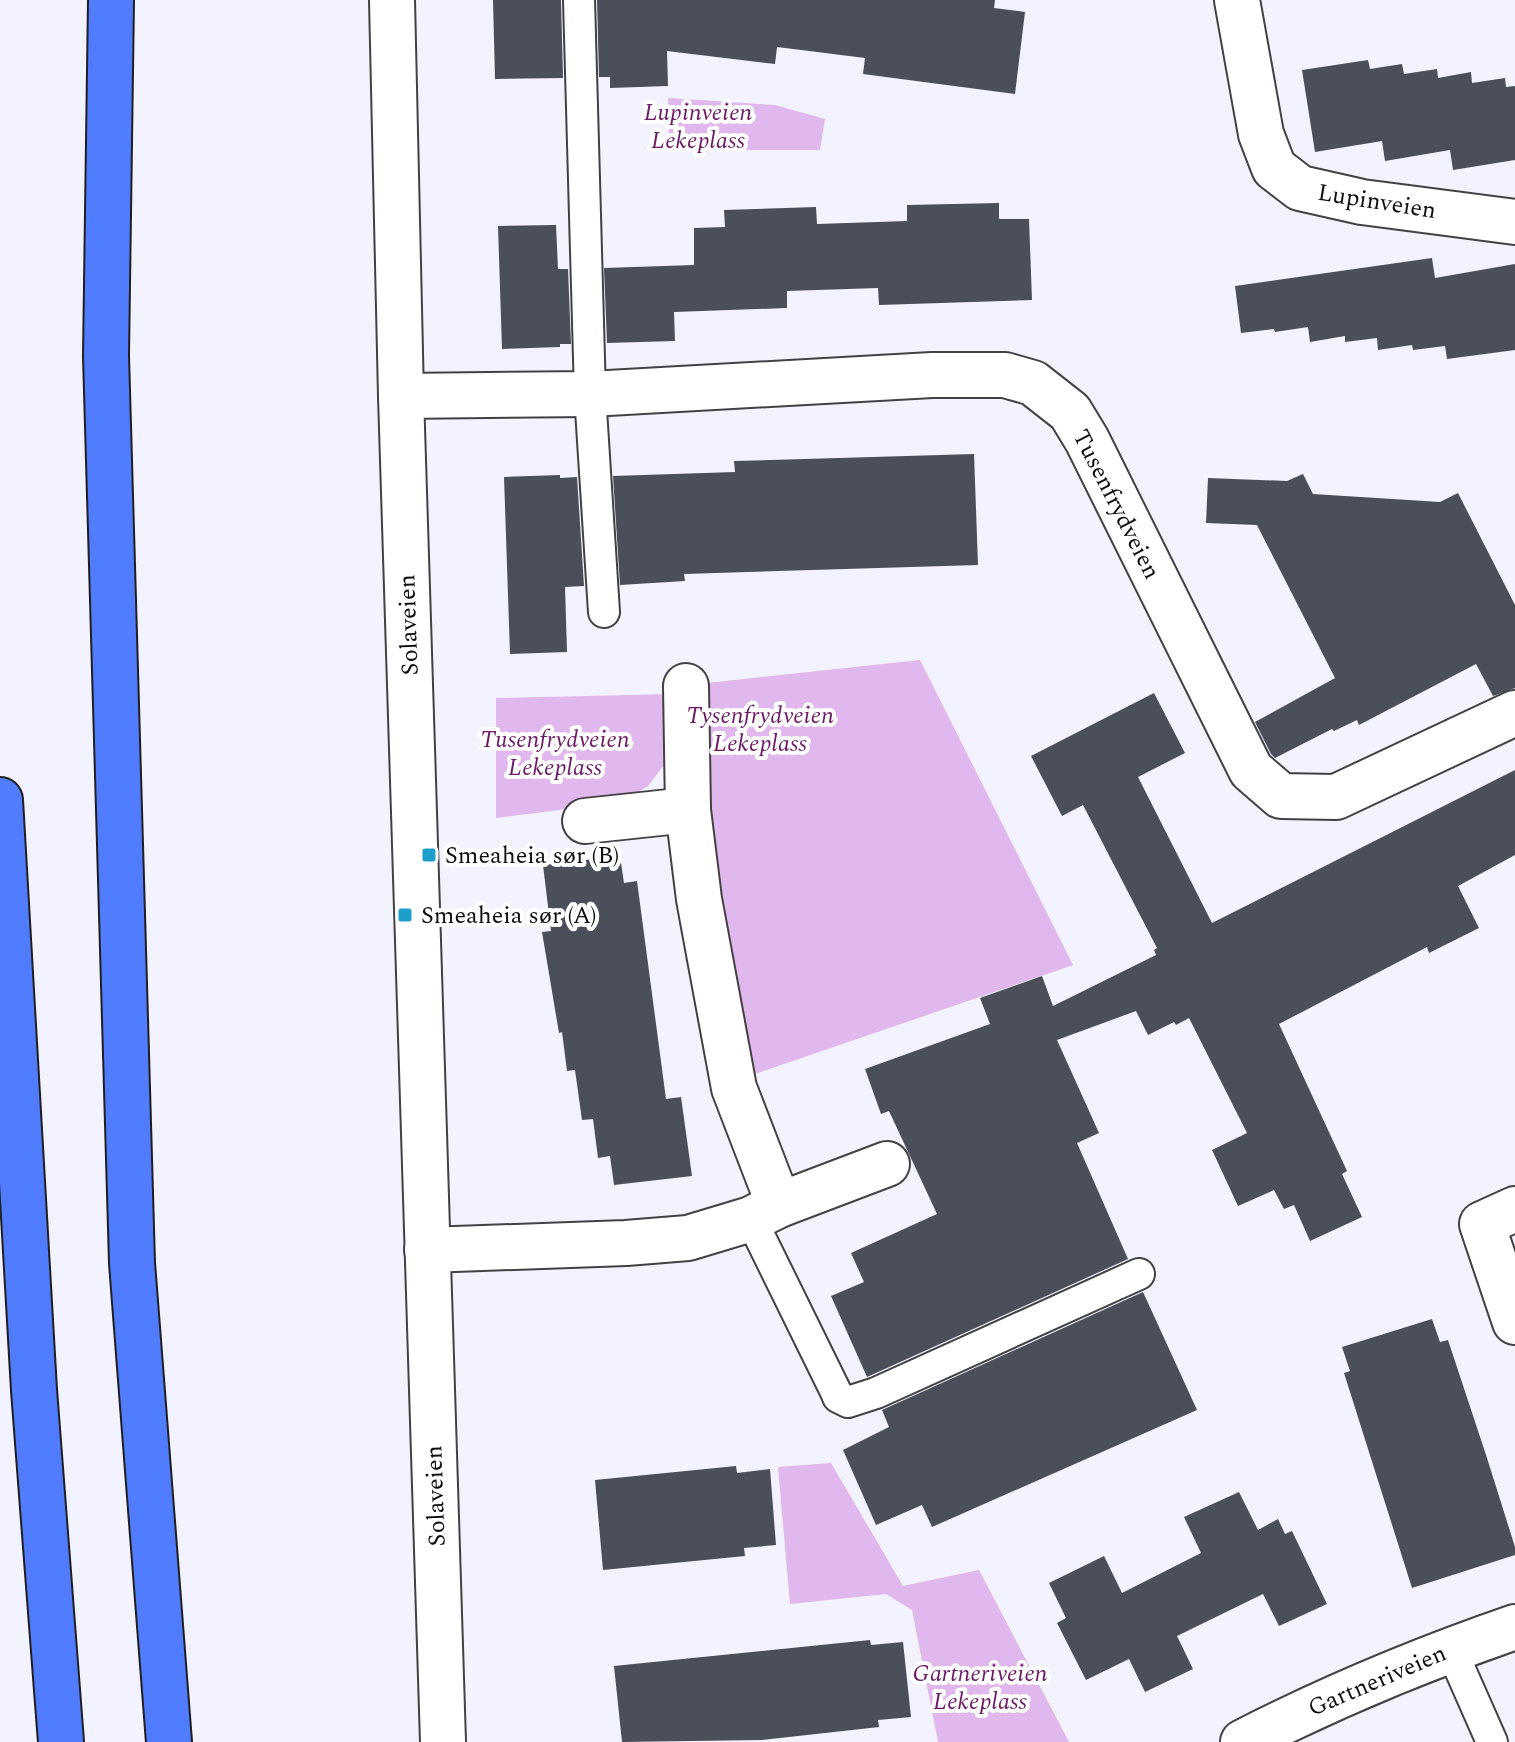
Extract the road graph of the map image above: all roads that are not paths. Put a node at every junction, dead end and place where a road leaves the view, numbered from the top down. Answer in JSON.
{"nodes":[{"id":1,"x":111,"y":0,"type":"edge"},
{"id":2,"x":392,"y":0,"type":"edge"},
{"id":3,"x":579,"y":0,"type":"edge"},
{"id":4,"x":1237,"y":0,"type":"edge"},
{"id":5,"x":1515,"y":222,"type":"edge"},
{"id":6,"x":590,"y":394,"type":"junction"},
{"id":7,"x":401,"y":396,"type":"junction"},
{"id":8,"x":604,"y":612,"type":"dead end"},
{"id":9,"x":686,"y":686,"type":"dead end"},
{"id":10,"x":1515,"y":713,"type":"edge"},
{"id":11,"x":0,"y":800,"type":"edge"},
{"id":12,"x":688,"y":810,"type":"junction"},
{"id":13,"x":585,"y":821,"type":"dead end"},
{"id":14,"x":887,"y":1164,"type":"dead end"},
{"id":15,"x":1515,"y":1209,"type":"edge"},
{"id":16,"x":765,"y":1212,"type":"junction"},
{"id":17,"x":427,"y":1250,"type":"junction"},
{"id":18,"x":1139,"y":1274,"type":"dead end"},
{"id":19,"x":1515,"y":1322,"type":"edge"},
{"id":20,"x":1515,"y":1627,"type":"edge"},
{"id":21,"x":1451,"y":1649,"type":"junction"},
{"id":22,"x":61,"y":1742,"type":"edge"},
{"id":23,"x":169,"y":1742,"type":"edge"},
{"id":24,"x":443,"y":1742,"type":"edge"},
{"id":25,"x":1243,"y":1742,"type":"edge"},
{"id":26,"x":1492,"y":1742,"type":"edge"}],
"edges":[{"from":1,"to":23,"type":"highway"},
{"from":2,"to":7,"type":"street","name":"Solaveien"},
{"from":3,"to":6,"type":"lane"},
{"from":4,"to":5,"type":"street","name":"Lupinveien"},
{"from":6,"to":7,"type":"street","name":"Tusenfrydveien"},
{"from":6,"to":8,"type":"lane"},
{"from":6,"to":10,"type":"street","name":"Tusenfrydveien"},
{"from":7,"to":17,"type":"street","name":"Solaveien"},
{"from":9,"to":12,"type":"street"},
{"from":11,"to":22,"type":"highway"},
{"from":12,"to":13,"type":"street"},
{"from":12,"to":16,"type":"street"},
{"from":14,"to":16,"type":"street"},
{"from":15,"to":19,"type":"street"},
{"from":16,"to":17,"type":"street"},
{"from":16,"to":18,"type":"lane"},
{"from":17,"to":24,"type":"street","name":"Solaveien"},
{"from":20,"to":21,"type":"street","name":"Gartneriveien"},
{"from":21,"to":25,"type":"street","name":"Gartneriveien"},
{"from":21,"to":26,"type":"lane"}]}
